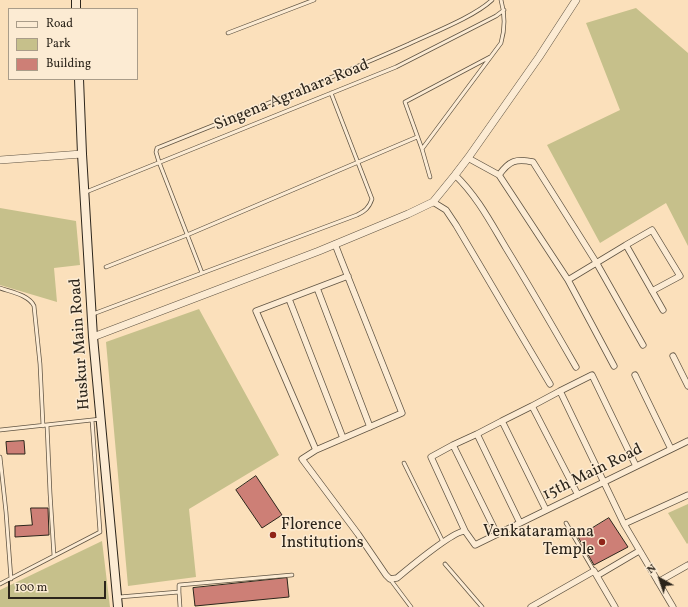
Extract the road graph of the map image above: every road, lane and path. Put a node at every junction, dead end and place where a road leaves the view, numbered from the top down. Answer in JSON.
{"nodes":[{"id":1,"x":314,"y":0,"type":"edge"},
{"id":2,"x":492,"y":0,"type":"edge"},
{"id":3,"x":500,"y":0,"type":"edge"},
{"id":4,"x":576,"y":0,"type":"edge"},
{"id":5,"x":504,"y":10,"type":"junction"},
{"id":6,"x":228,"y":33,"type":"dead end"},
{"id":7,"x":492,"y":56,"type":"junction"},
{"id":8,"x":79,"y":80,"type":"edge"},
{"id":9,"x":331,"y":93,"type":"junction"},
{"id":10,"x":418,"y":137,"type":"junction"},
{"id":11,"x":422,"y":149,"type":"junction"},
{"id":12,"x":82,"y":154,"type":"junction"},
{"id":13,"x":468,"y":158,"type":"junction"},
{"id":14,"x":0,"y":160,"type":"edge"},
{"id":15,"x":159,"y":162,"type":"junction"},
{"id":16,"x":358,"y":162,"type":"junction"},
{"id":17,"x":499,"y":175,"type":"junction"},
{"id":18,"x":455,"y":176,"type":"junction"},
{"id":19,"x":430,"y":177,"type":"dead end"},
{"id":20,"x":84,"y":192,"type":"junction"},
{"id":21,"x":433,"y":202,"type":"junction"},
{"id":22,"x":187,"y":235,"type":"junction"},
{"id":23,"x":335,"y":244,"type":"junction"},
{"id":24,"x":626,"y":246,"type":"junction"},
{"id":25,"x":596,"y":262,"type":"junction"},
{"id":26,"x":106,"y":267,"type":"dead end"},
{"id":27,"x":202,"y":273,"type":"junction"},
{"id":28,"x":348,"y":276,"type":"junction"},
{"id":29,"x":568,"y":280,"type":"junction"},
{"id":30,"x":0,"y":288,"type":"edge"},
{"id":31,"x":317,"y":288,"type":"junction"},
{"id":32,"x":652,"y":291,"type":"junction"},
{"id":33,"x":289,"y":299,"type":"junction"},
{"id":34,"x":663,"y":310,"type":"dead end"},
{"id":35,"x":92,"y":314,"type":"junction"},
{"id":36,"x":93,"y":337,"type":"junction"},
{"id":37,"x":643,"y":345,"type":"dead end"},
{"id":38,"x":673,"y":356,"type":"dead end"},
{"id":39,"x":614,"y":366,"type":"dead end"},
{"id":40,"x":576,"y":367,"type":"dead end"},
{"id":41,"x":635,"y":375,"type":"dead end"},
{"id":42,"x":550,"y":384,"type":"dead end"},
{"id":43,"x":688,"y":386,"type":"edge"},
{"id":44,"x":560,"y":391,"type":"junction"},
{"id":45,"x":532,"y":406,"type":"junction"},
{"id":46,"x":96,"y":420,"type":"junction"},
{"id":47,"x":502,"y":421,"type":"junction"},
{"id":48,"x":47,"y":425,"type":"junction"},
{"id":49,"x":43,"y":426,"type":"junction"},
{"id":50,"x":370,"y":427,"type":"junction"},
{"id":51,"x":0,"y":430,"type":"edge"},
{"id":52,"x":477,"y":434,"type":"junction"},
{"id":53,"x":344,"y":438,"type":"junction"},
{"id":54,"x":688,"y":441,"type":"edge"},
{"id":55,"x":453,"y":446,"type":"junction"},
{"id":56,"x":671,"y":449,"type":"junction"},
{"id":57,"x":316,"y":450,"type":"junction"},
{"id":58,"x":0,"y":457,"type":"edge"},
{"id":59,"x":404,"y":463,"type":"dead end"},
{"id":60,"x":636,"y":466,"type":"junction"},
{"id":61,"x":604,"y":482,"type":"junction"},
{"id":62,"x":578,"y":495,"type":"junction"},
{"id":63,"x":688,"y":495,"type":"edge"},
{"id":64,"x":546,"y":510,"type":"junction"},
{"id":65,"x":520,"y":523,"type":"junction"},
{"id":66,"x":566,"y":523,"type":"dead end"},
{"id":67,"x":624,"y":524,"type":"junction"},
{"id":68,"x":465,"y":531,"type":"junction"},
{"id":69,"x":497,"y":534,"type":"junction"},
{"id":70,"x":443,"y":542,"type":"junction"},
{"id":71,"x":639,"y":551,"type":"junction"},
{"id":72,"x":54,"y":556,"type":"junction"},
{"id":73,"x":445,"y":564,"type":"dead end"},
{"id":74,"x":688,"y":565,"type":"edge"},
{"id":75,"x":597,"y":573,"type":"junction"},
{"id":76,"x":292,"y":575,"type":"dead end"},
{"id":77,"x":11,"y":579,"type":"junction"},
{"id":78,"x":390,"y":579,"type":"junction"},
{"id":79,"x":658,"y":582,"type":"junction"},
{"id":80,"x":0,"y":584,"type":"edge"},
{"id":81,"x":178,"y":592,"type":"junction"},
{"id":82,"x":117,"y":597,"type":"junction"},
{"id":83,"x":118,"y":607,"type":"edge"},
{"id":84,"x":180,"y":607,"type":"edge"},
{"id":85,"x":411,"y":607,"type":"edge"},
{"id":86,"x":482,"y":607,"type":"edge"},
{"id":87,"x":531,"y":607,"type":"edge"},
{"id":88,"x":615,"y":607,"type":"edge"},
{"id":89,"x":673,"y":607,"type":"edge"}],
"edges":[{"from":1,"to":6,"type":"lane"},
{"from":2,"to":15,"type":"lane"},
{"from":3,"to":5,"type":"lane"},
{"from":4,"to":13,"type":"street"},
{"from":5,"to":7,"type":"lane"},
{"from":5,"to":9,"type":"lane","name":"Singena Agrahara Road"},
{"from":7,"to":10,"type":"lane"},
{"from":7,"to":11,"type":"lane"},
{"from":8,"to":12,"type":"main road","name":"Huskur Main Road"},
{"from":9,"to":15,"type":"lane","name":"Singena Agrahara Road"},
{"from":9,"to":16,"type":"lane"},
{"from":10,"to":11,"type":"lane"},
{"from":10,"to":16,"type":"lane"},
{"from":11,"to":19,"type":"lane"},
{"from":12,"to":14,"type":"street"},
{"from":12,"to":20,"type":"main road","name":"Huskur Main Road"},
{"from":13,"to":17,"type":"street"},
{"from":13,"to":18,"type":"street"},
{"from":15,"to":20,"type":"lane","name":"Singena Agrahara Road"},
{"from":15,"to":22,"type":"lane"},
{"from":16,"to":22,"type":"lane"},
{"from":16,"to":27,"type":"lane"},
{"from":17,"to":25,"type":"street"},
{"from":17,"to":29,"type":"street"},
{"from":18,"to":21,"type":"street"},
{"from":18,"to":40,"type":"street"},
{"from":20,"to":35,"type":"main road","name":"Huskur Main Road"},
{"from":21,"to":23,"type":"street"},
{"from":21,"to":42,"type":"street"},
{"from":22,"to":26,"type":"lane"},
{"from":22,"to":27,"type":"lane"},
{"from":23,"to":28,"type":"street"},
{"from":23,"to":36,"type":"street"},
{"from":24,"to":25,"type":"street"},
{"from":24,"to":32,"type":"street"},
{"from":24,"to":32,"type":"street"},
{"from":25,"to":29,"type":"street"},
{"from":25,"to":37,"type":"street"},
{"from":27,"to":35,"type":"lane"},
{"from":28,"to":31,"type":"street"},
{"from":28,"to":50,"type":"street"},
{"from":29,"to":39,"type":"street"},
{"from":30,"to":49,"type":"lane"},
{"from":31,"to":33,"type":"street"},
{"from":31,"to":50,"type":"street"},
{"from":32,"to":34,"type":"street"},
{"from":33,"to":53,"type":"street"},
{"from":33,"to":57,"type":"street"},
{"from":35,"to":36,"type":"main road","name":"Huskur Main Road"},
{"from":36,"to":46,"type":"main road","name":"Huskur Main Road"},
{"from":38,"to":43,"type":"street"},
{"from":41,"to":56,"type":"street"},
{"from":44,"to":45,"type":"street"},
{"from":44,"to":60,"type":"street"},
{"from":44,"to":61,"type":"street"},
{"from":45,"to":47,"type":"street"},
{"from":45,"to":62,"type":"street"},
{"from":46,"to":48,"type":"lane"},
{"from":46,"to":72,"type":"lane"},
{"from":46,"to":82,"type":"main road","name":"Huskur Main Road"},
{"from":47,"to":52,"type":"street"},
{"from":47,"to":64,"type":"street"},
{"from":48,"to":49,"type":"lane"},
{"from":48,"to":72,"type":"lane"},
{"from":49,"to":51,"type":"lane"},
{"from":50,"to":53,"type":"street"},
{"from":52,"to":55,"type":"street"},
{"from":52,"to":65,"type":"street"},
{"from":53,"to":57,"type":"street"},
{"from":54,"to":56,"type":"street","name":"15th Main Road"},
{"from":55,"to":68,"type":"street"},
{"from":55,"to":69,"type":"street"},
{"from":56,"to":60,"type":"street","name":"15th Main Road"},
{"from":57,"to":78,"type":"street"},
{"from":58,"to":77,"type":"lane"},
{"from":59,"to":70,"type":"lane"},
{"from":60,"to":61,"type":"street","name":"15th Main Road"},
{"from":61,"to":62,"type":"street","name":"15th Main Road"},
{"from":61,"to":67,"type":"street"},
{"from":62,"to":64,"type":"street","name":"15th Main Road"},
{"from":63,"to":67,"type":"street"},
{"from":64,"to":65,"type":"street","name":"15th Main Road"},
{"from":65,"to":69,"type":"street","name":"15th Main Road"},
{"from":66,"to":75,"type":"lane"},
{"from":67,"to":71,"type":"street"},
{"from":68,"to":69,"type":"street","name":"15th Main Road"},
{"from":68,"to":70,"type":"street"},
{"from":70,"to":78,"type":"street"},
{"from":71,"to":75,"type":"street"},
{"from":71,"to":79,"type":"street"},
{"from":72,"to":77,"type":"lane"},
{"from":73,"to":86,"type":"lane"},
{"from":74,"to":79,"type":"street"},
{"from":75,"to":87,"type":"street"},
{"from":75,"to":88,"type":"street"},
{"from":76,"to":81,"type":"lane"},
{"from":77,"to":80,"type":"lane"},
{"from":78,"to":85,"type":"lane"},
{"from":79,"to":89,"type":"street"},
{"from":81,"to":82,"type":"lane"},
{"from":81,"to":84,"type":"lane"},
{"from":82,"to":83,"type":"main road","name":"Huskur Main Road"}]}
